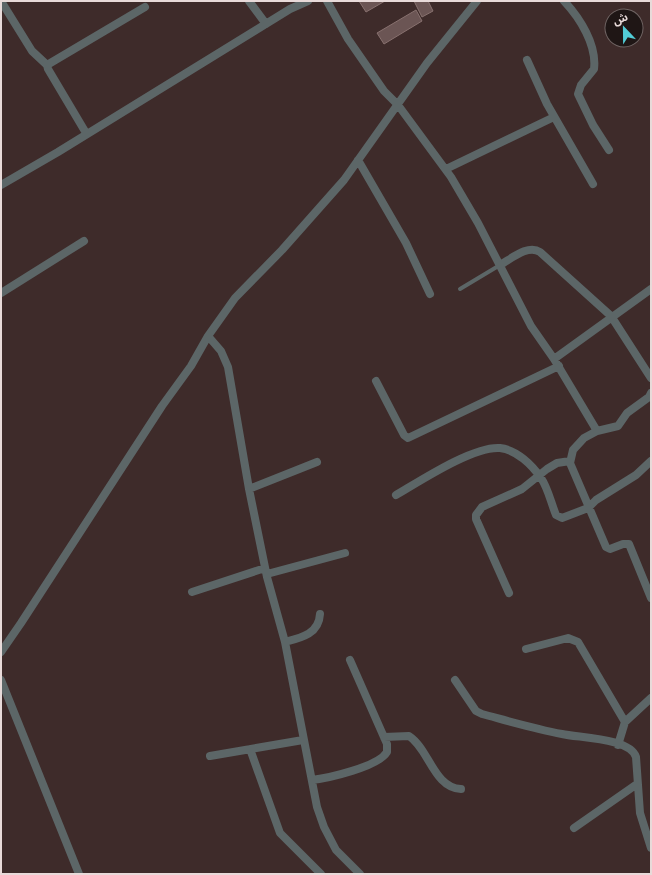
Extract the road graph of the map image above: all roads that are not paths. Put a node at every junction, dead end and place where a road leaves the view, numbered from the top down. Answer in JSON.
{"nodes":[{"id":1,"x":1,"y":1,"type":"edge"},
{"id":2,"x":249,"y":1,"type":"edge"},
{"id":3,"x":308,"y":1,"type":"edge"},
{"id":4,"x":327,"y":1,"type":"edge"},
{"id":5,"x":477,"y":1,"type":"edge"},
{"id":6,"x":565,"y":1,"type":"edge"},
{"id":7,"x":145,"y":8,"type":"dead end"},
{"id":8,"x":266,"y":24,"type":"junction"},
{"id":9,"x":527,"y":60,"type":"dead end"},
{"id":10,"x":47,"y":65,"type":"junction"},
{"id":11,"x":398,"y":105,"type":"junction"},
{"id":12,"x":554,"y":117,"type":"junction"},
{"id":13,"x":86,"y":133,"type":"junction"},
{"id":14,"x":610,"y":150,"type":"dead end"},
{"id":15,"x":358,"y":160,"type":"junction"},
{"id":16,"x":446,"y":169,"type":"junction"},
{"id":17,"x":593,"y":184,"type":"dead end"},
{"id":18,"x":1,"y":185,"type":"edge"},
{"id":19,"x":84,"y":241,"type":"dead end"},
{"id":20,"x":500,"y":266,"type":"junction"},
{"id":21,"x":460,"y":289,"type":"dead end"},
{"id":22,"x":651,"y":289,"type":"edge"},
{"id":23,"x":1,"y":292,"type":"edge"},
{"id":24,"x":430,"y":294,"type":"dead end"},
{"id":25,"x":611,"y":316,"type":"junction"},
{"id":26,"x":208,"y":336,"type":"junction"},
{"id":27,"x":556,"y":363,"type":"junction"},
{"id":28,"x":651,"y":378,"type":"edge"},
{"id":29,"x":376,"y":381,"type":"dead end"},
{"id":30,"x":651,"y":393,"type":"edge"},
{"id":31,"x":597,"y":431,"type":"junction"},
{"id":32,"x":570,"y":461,"type":"junction"},
{"id":33,"x":651,"y":461,"type":"edge"},
{"id":34,"x":317,"y":462,"type":"dead end"},
{"id":35,"x":539,"y":474,"type":"junction"},
{"id":36,"x":249,"y":489,"type":"junction"},
{"id":37,"x":396,"y":496,"type":"dead end"},
{"id":38,"x":588,"y":508,"type":"junction"},
{"id":39,"x":345,"y":553,"type":"dead end"},
{"id":40,"x":266,"y":571,"type":"junction"},
{"id":41,"x":192,"y":592,"type":"dead end"},
{"id":42,"x":509,"y":593,"type":"dead end"},
{"id":43,"x":651,"y":598,"type":"edge"},
{"id":44,"x":320,"y":614,"type":"dead end"},
{"id":45,"x":285,"y":642,"type":"junction"},
{"id":46,"x":526,"y":649,"type":"dead end"},
{"id":47,"x":1,"y":652,"type":"edge"},
{"id":48,"x":350,"y":660,"type":"dead end"},
{"id":49,"x":1,"y":680,"type":"edge"},
{"id":50,"x":455,"y":680,"type":"dead end"},
{"id":51,"x":651,"y":698,"type":"edge"},
{"id":52,"x":625,"y":722,"type":"junction"},
{"id":53,"x":384,"y":737,"type":"junction"},
{"id":54,"x":304,"y":740,"type":"junction"},
{"id":55,"x":618,"y":745,"type":"junction"},
{"id":56,"x":250,"y":749,"type":"junction"},
{"id":57,"x":210,"y":756,"type":"dead end"},
{"id":58,"x":312,"y":780,"type":"junction"},
{"id":59,"x":637,"y":784,"type":"junction"},
{"id":60,"x":461,"y":789,"type":"dead end"},
{"id":61,"x":574,"y":828,"type":"dead end"},
{"id":62,"x":651,"y":848,"type":"edge"},
{"id":63,"x":79,"y":874,"type":"edge"},
{"id":64,"x":321,"y":874,"type":"edge"},
{"id":65,"x":360,"y":874,"type":"edge"}],
"edges":[{"from":1,"to":10,"type":"street"},
{"from":2,"to":8,"type":"street"},
{"from":3,"to":8,"type":"street"},
{"from":4,"to":11,"type":"street"},
{"from":5,"to":11,"type":"street"},
{"from":6,"to":14,"type":"street"},
{"from":7,"to":10,"type":"street"},
{"from":8,"to":13,"type":"street"},
{"from":9,"to":12,"type":"street"},
{"from":10,"to":13,"type":"street"},
{"from":11,"to":15,"type":"street"},
{"from":11,"to":16,"type":"street"},
{"from":12,"to":16,"type":"street"},
{"from":12,"to":17,"type":"street"},
{"from":13,"to":18,"type":"street"},
{"from":15,"to":24,"type":"street"},
{"from":15,"to":26,"type":"street"},
{"from":16,"to":20,"type":"street"},
{"from":19,"to":23,"type":"street"},
{"from":20,"to":21,"type":"lane"},
{"from":20,"to":25,"type":"street"},
{"from":20,"to":27,"type":"street"},
{"from":22,"to":25,"type":"street"},
{"from":25,"to":27,"type":"street"},
{"from":25,"to":28,"type":"street"},
{"from":26,"to":36,"type":"street"},
{"from":26,"to":47,"type":"street"},
{"from":27,"to":29,"type":"street"},
{"from":27,"to":31,"type":"street"},
{"from":30,"to":31,"type":"street"},
{"from":31,"to":32,"type":"street"},
{"from":32,"to":35,"type":"street"},
{"from":32,"to":38,"type":"street"},
{"from":33,"to":38,"type":"street"},
{"from":34,"to":36,"type":"street"},
{"from":35,"to":37,"type":"street"},
{"from":35,"to":38,"type":"street"},
{"from":35,"to":42,"type":"street"},
{"from":36,"to":40,"type":"street"},
{"from":38,"to":43,"type":"street"},
{"from":39,"to":40,"type":"street"},
{"from":40,"to":41,"type":"street"},
{"from":40,"to":45,"type":"street"},
{"from":44,"to":45,"type":"street"},
{"from":45,"to":54,"type":"street"},
{"from":46,"to":52,"type":"street"},
{"from":48,"to":53,"type":"street"},
{"from":49,"to":63,"type":"street"},
{"from":50,"to":55,"type":"street"},
{"from":51,"to":52,"type":"street"},
{"from":52,"to":55,"type":"street"},
{"from":53,"to":58,"type":"street"},
{"from":53,"to":60,"type":"street"},
{"from":54,"to":56,"type":"street"},
{"from":54,"to":58,"type":"street"},
{"from":55,"to":59,"type":"street"},
{"from":56,"to":57,"type":"street"},
{"from":56,"to":64,"type":"street"},
{"from":58,"to":65,"type":"street"},
{"from":59,"to":61,"type":"street"},
{"from":59,"to":62,"type":"street"}]}
